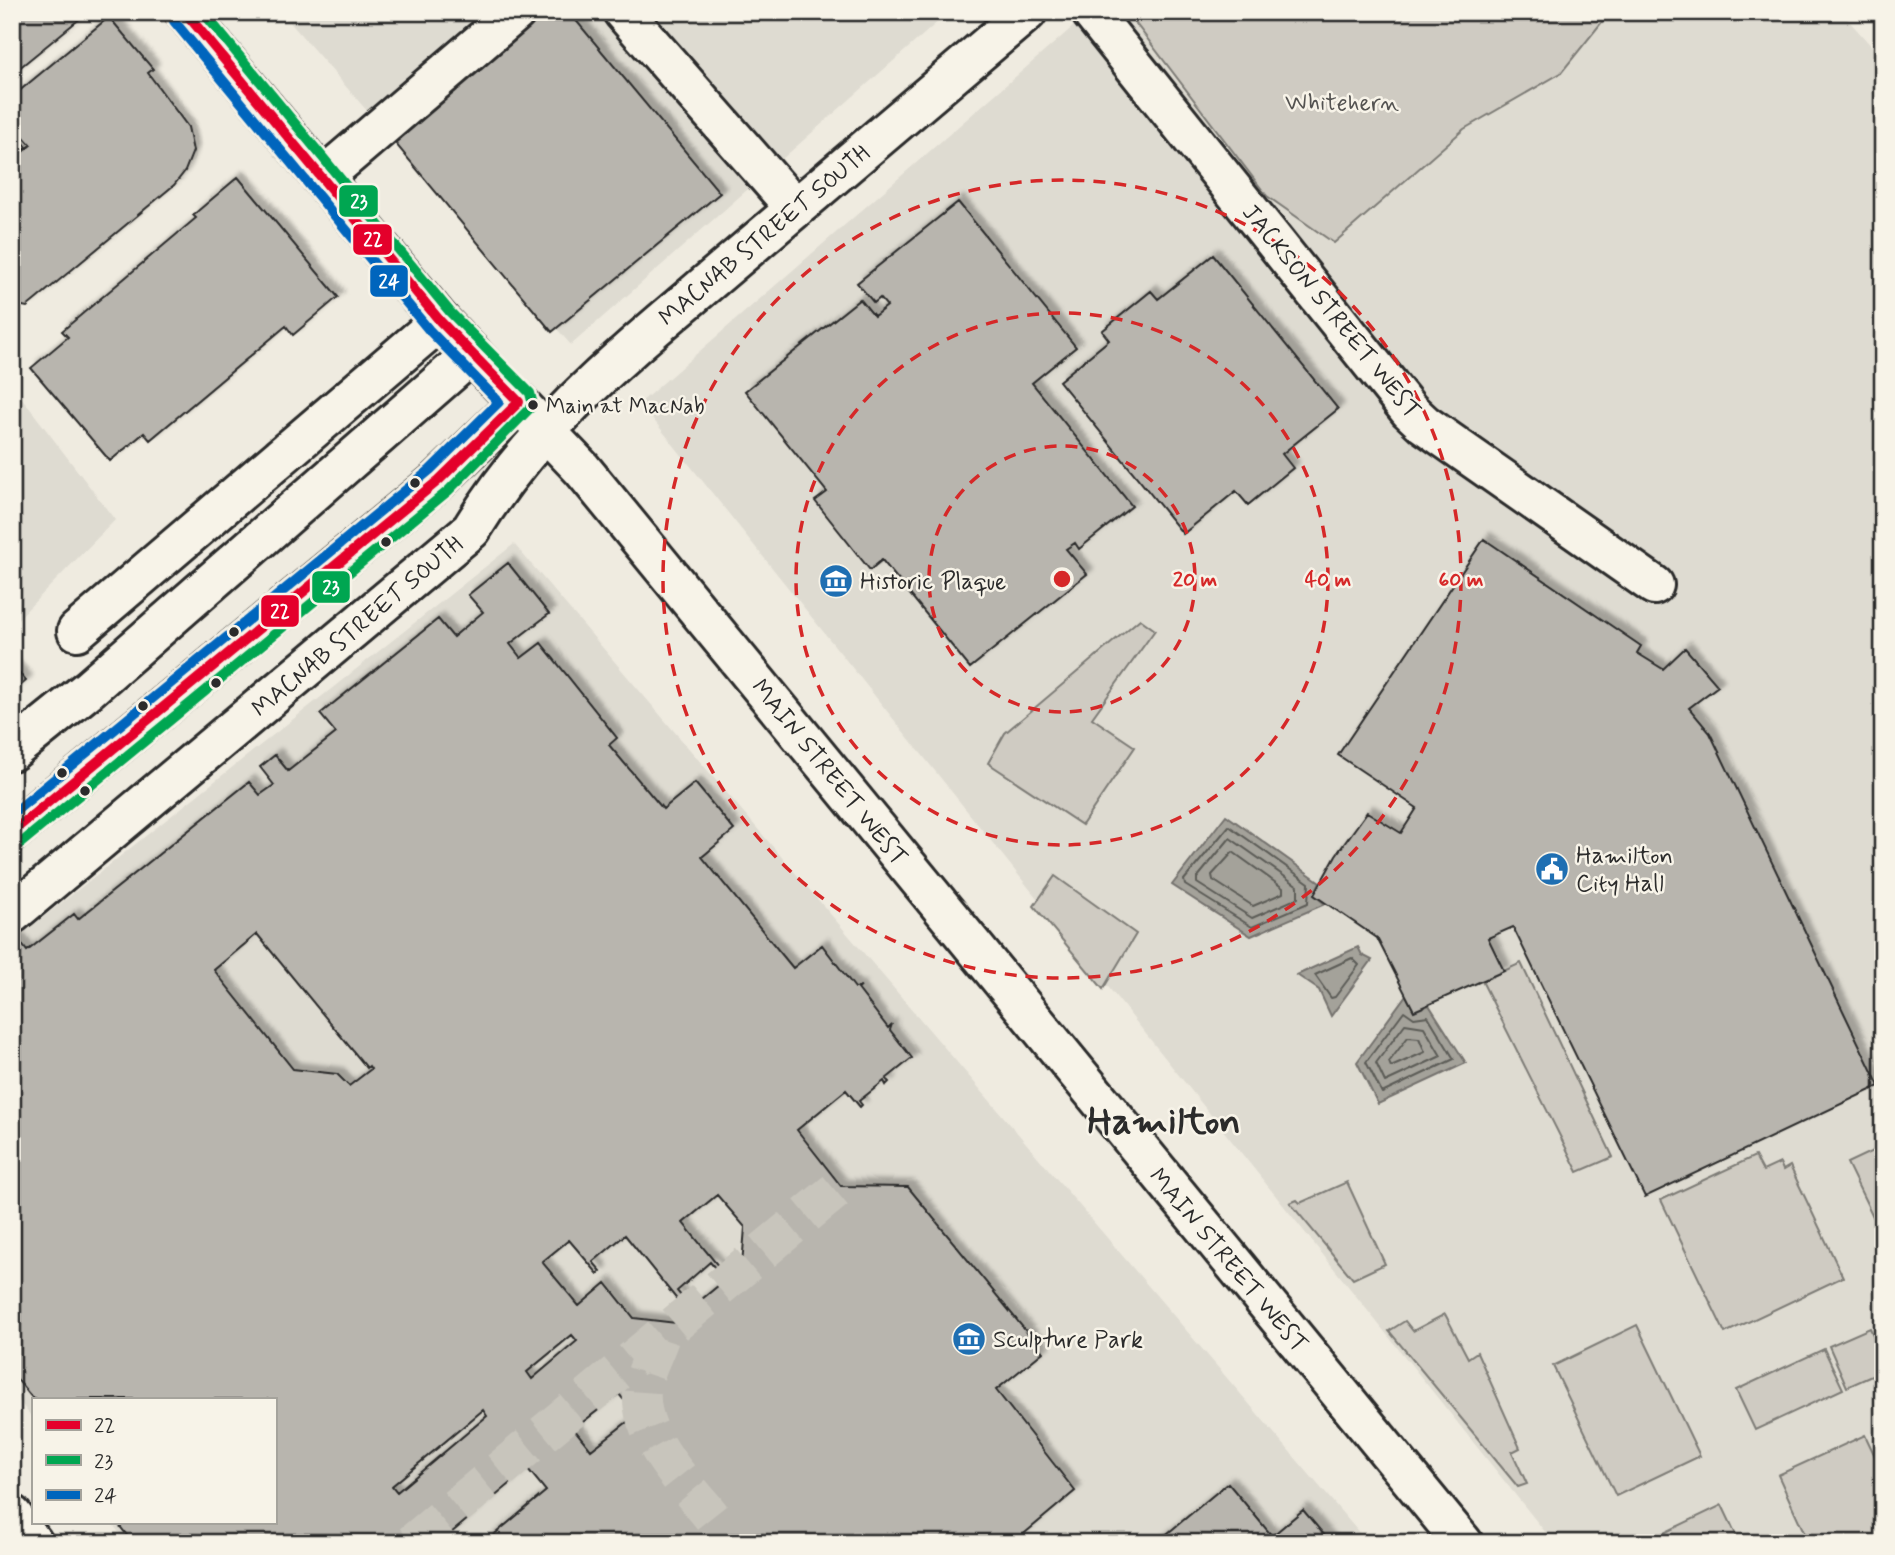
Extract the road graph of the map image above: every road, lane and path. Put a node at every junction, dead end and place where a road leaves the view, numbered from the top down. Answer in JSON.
{"nodes":[{"id":1,"x":186,"y":12,"type":"edge"},
{"id":2,"x":516,"y":12,"type":"edge"},
{"id":3,"x":623,"y":12,"type":"edge"},
{"id":4,"x":1027,"y":12,"type":"edge"},
{"id":5,"x":1091,"y":12,"type":"edge"},
{"id":6,"x":322,"y":178,"type":"junction"},
{"id":7,"x":794,"y":208,"type":"junction"},
{"id":8,"x":440,"y":321,"type":"junction"},
{"id":9,"x":472,"y":354,"type":"junction"},
{"id":10,"x":519,"y":402,"type":"junction"},
{"id":11,"x":544,"y":430,"type":"junction"},
{"id":12,"x":1654,"y":585,"type":"dead end"},
{"id":13,"x":77,"y":631,"type":"dead end"},
{"id":14,"x":12,"y":751,"type":"edge"},
{"id":15,"x":12,"y":832,"type":"edge"},
{"id":16,"x":12,"y":914,"type":"edge"},
{"id":17,"x":12,"y":1515,"type":"edge"},
{"id":18,"x":33,"y":1543,"type":"edge"},
{"id":19,"x":1463,"y":1543,"type":"edge"}],
"edges":[{"from":1,"to":6,"type":"street","name":"MAIN STREET WEST"},
{"from":2,"to":6,"type":"street"},
{"from":3,"to":7,"type":"street"},
{"from":4,"to":7,"type":"street","name":"MACNAB STREET SOUTH"},
{"from":5,"to":12,"type":"street","name":"JACKSON STREET WEST"},
{"from":6,"to":8,"type":"street","name":"MAIN STREET WEST"},
{"from":7,"to":11,"type":"street","name":"MACNAB STREET SOUTH"},
{"from":8,"to":9,"type":"street","name":"MAIN STREET WEST"},
{"from":8,"to":13,"type":"street"},
{"from":9,"to":10,"type":"street","name":"MAIN STREET WEST"},
{"from":9,"to":14,"type":"street"},
{"from":10,"to":11,"type":"street","name":"MAIN STREET WEST"},
{"from":10,"to":15,"type":"street"},
{"from":11,"to":16,"type":"street","name":"MACNAB STREET SOUTH"},
{"from":11,"to":19,"type":"street","name":"MAIN STREET WEST"},
{"from":17,"to":18,"type":"street"}]}
